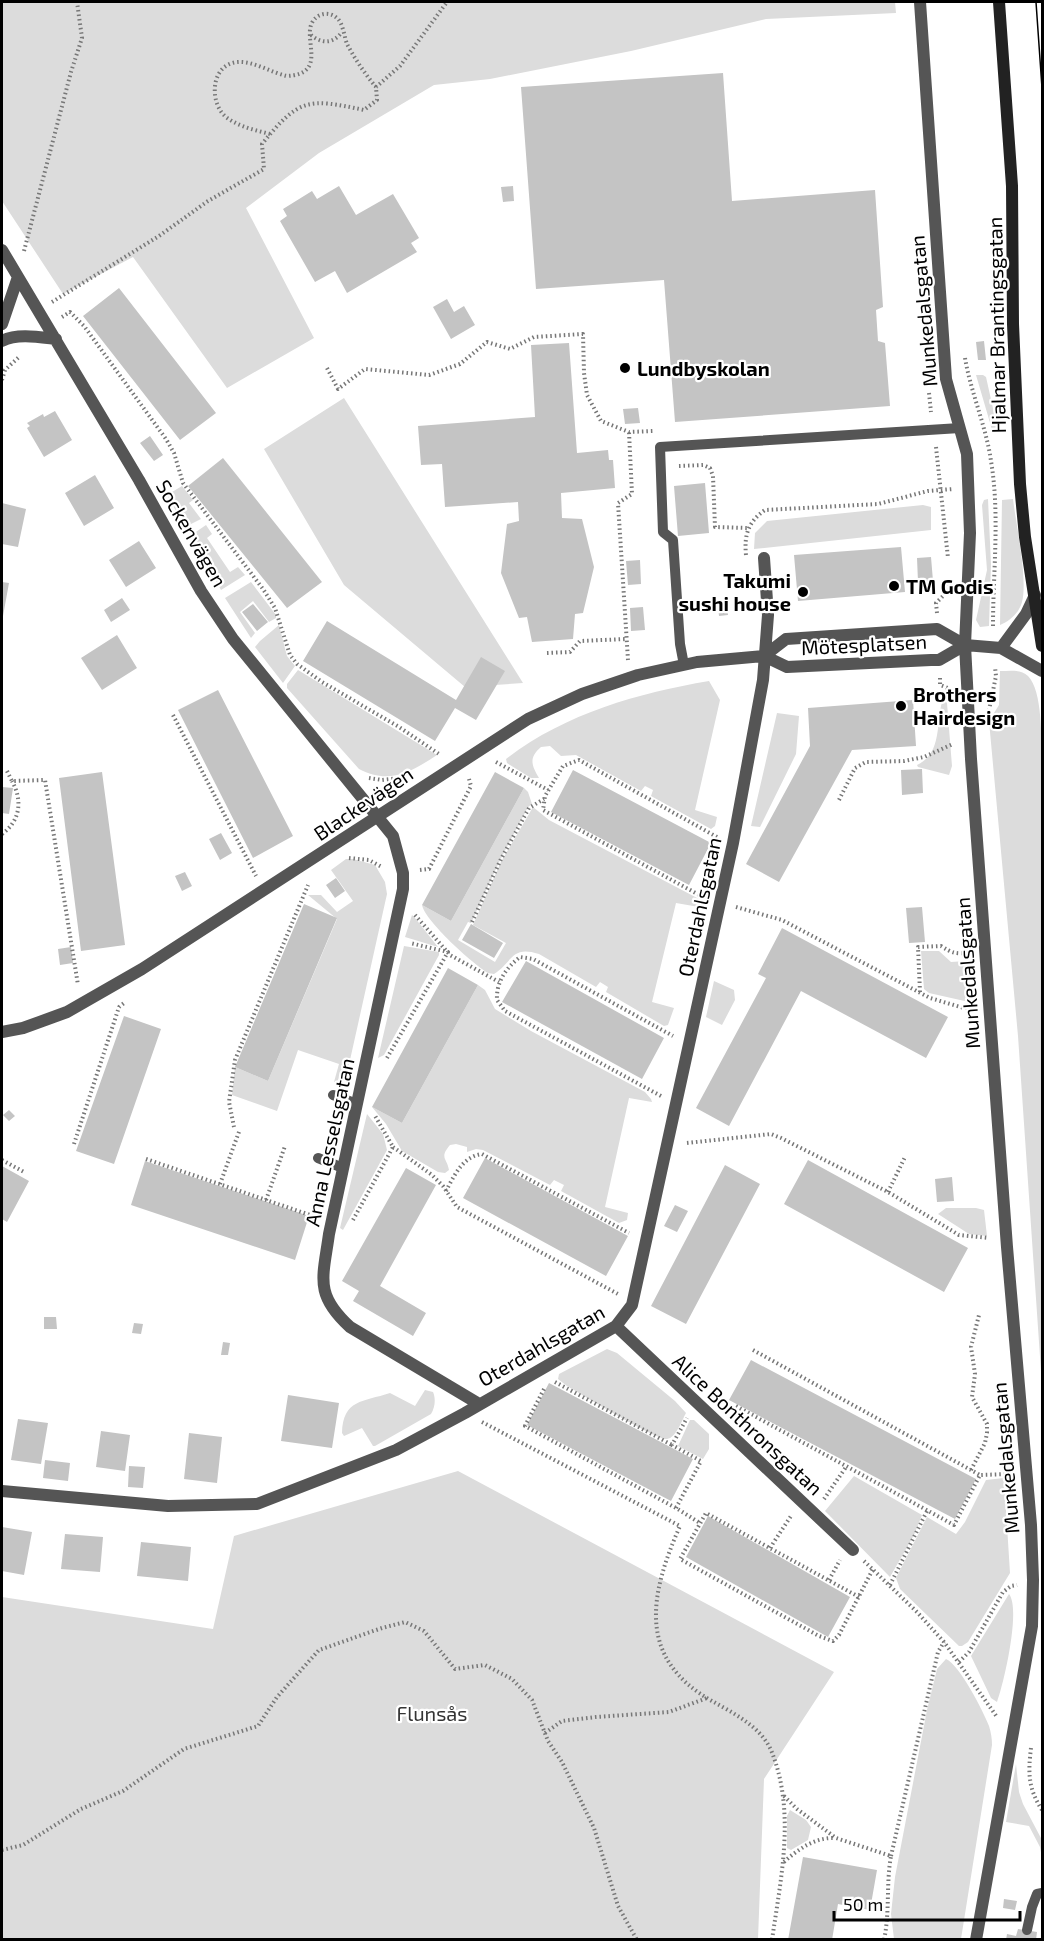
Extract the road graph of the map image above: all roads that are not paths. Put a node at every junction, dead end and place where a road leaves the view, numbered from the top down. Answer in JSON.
{"nodes":[{"id":1,"x":920,"y":2,"type":"edge"},
{"id":2,"x":999,"y":2,"type":"edge"},
{"id":3,"x":2,"y":250,"type":"edge"},
{"id":4,"x":18,"y":277,"type":"junction"},
{"id":5,"x":2,"y":324,"type":"edge"},
{"id":6,"x":56,"y":339,"type":"junction"},
{"id":7,"x":2,"y":341,"type":"edge"},
{"id":8,"x":960,"y":428,"type":"junction"},
{"id":9,"x":764,"y":558,"type":"dead end"},
{"id":10,"x":1035,"y":595,"type":"junction"},
{"id":11,"x":965,"y":645,"type":"junction"},
{"id":12,"x":1042,"y":646,"type":"edge"},
{"id":13,"x":998,"y":648,"type":"junction"},
{"id":14,"x":765,"y":656,"type":"junction"},
{"id":15,"x":684,"y":665,"type":"junction"},
{"id":16,"x":1042,"y":671,"type":"edge"},
{"id":17,"x":377,"y":815,"type":"junction"},
{"id":18,"x":2,"y":1032,"type":"edge"},
{"id":19,"x":333,"y":1095,"type":"dead end"},
{"id":20,"x":357,"y":1104,"type":"junction"},
{"id":21,"x":318,"y":1158,"type":"dead end"},
{"id":22,"x":343,"y":1168,"type":"junction"},
{"id":23,"x":616,"y":1326,"type":"junction"},
{"id":24,"x":479,"y":1404,"type":"junction"},
{"id":25,"x":2,"y":1491,"type":"edge"},
{"id":26,"x":853,"y":1550,"type":"road end"},
{"id":27,"x":1042,"y":1893,"type":"edge"},
{"id":28,"x":1027,"y":1930,"type":"dead end"},
{"id":29,"x":976,"y":1940,"type":"edge"}],
"edges":[{"from":1,"to":8,"type":"street","name":"Munkedalsgatan"},
{"from":2,"to":10,"type":"main road","name":"Hjalmar Brantingsgatan"},
{"from":3,"to":4,"type":"street","name":"Sockenvägen"},
{"from":4,"to":5,"type":"street"},
{"from":4,"to":6,"type":"street","name":"Sockenvägen"},
{"from":6,"to":7,"type":"street"},
{"from":6,"to":17,"type":"street","name":"Sockenvägen"},
{"from":8,"to":11,"type":"street","name":"Munkedalsgatan"},
{"from":8,"to":15,"type":"lane"},
{"from":9,"to":14,"type":"street"},
{"from":10,"to":12,"type":"main road","name":"Hjalmar Brantingsgatan"},
{"from":10,"to":13,"type":"street"},
{"from":11,"to":13,"type":"street","name":"Mötesplatsen"},
{"from":11,"to":14,"type":"street","name":"Mötesplatsen"},
{"from":11,"to":14,"type":"street","name":"Mötesplatsen"},
{"from":11,"to":29,"type":"street","name":"Munkedalsgatan"},
{"from":13,"to":16,"type":"street","name":"Mötesplatsen"},
{"from":14,"to":15,"type":"street","name":"Blackevägen"},
{"from":14,"to":23,"type":"street","name":"Oterdahlsgatan"},
{"from":15,"to":17,"type":"street","name":"Blackevägen"},
{"from":17,"to":18,"type":"street","name":"Blackevägen"},
{"from":17,"to":20,"type":"street","name":"Anna Lesselsgatan"},
{"from":19,"to":20,"type":"lane"},
{"from":20,"to":22,"type":"street","name":"Anna Lesselsgatan"},
{"from":21,"to":22,"type":"lane"},
{"from":22,"to":24,"type":"street","name":"Anna Lesselsgatan"},
{"from":23,"to":24,"type":"street","name":"Oterdahlsgatan"},
{"from":23,"to":26,"type":"street","name":"Alice Bonthronsgatan"},
{"from":24,"to":25,"type":"street","name":"Oterdahlsgatan"},
{"from":27,"to":28,"type":"lane"}]}
